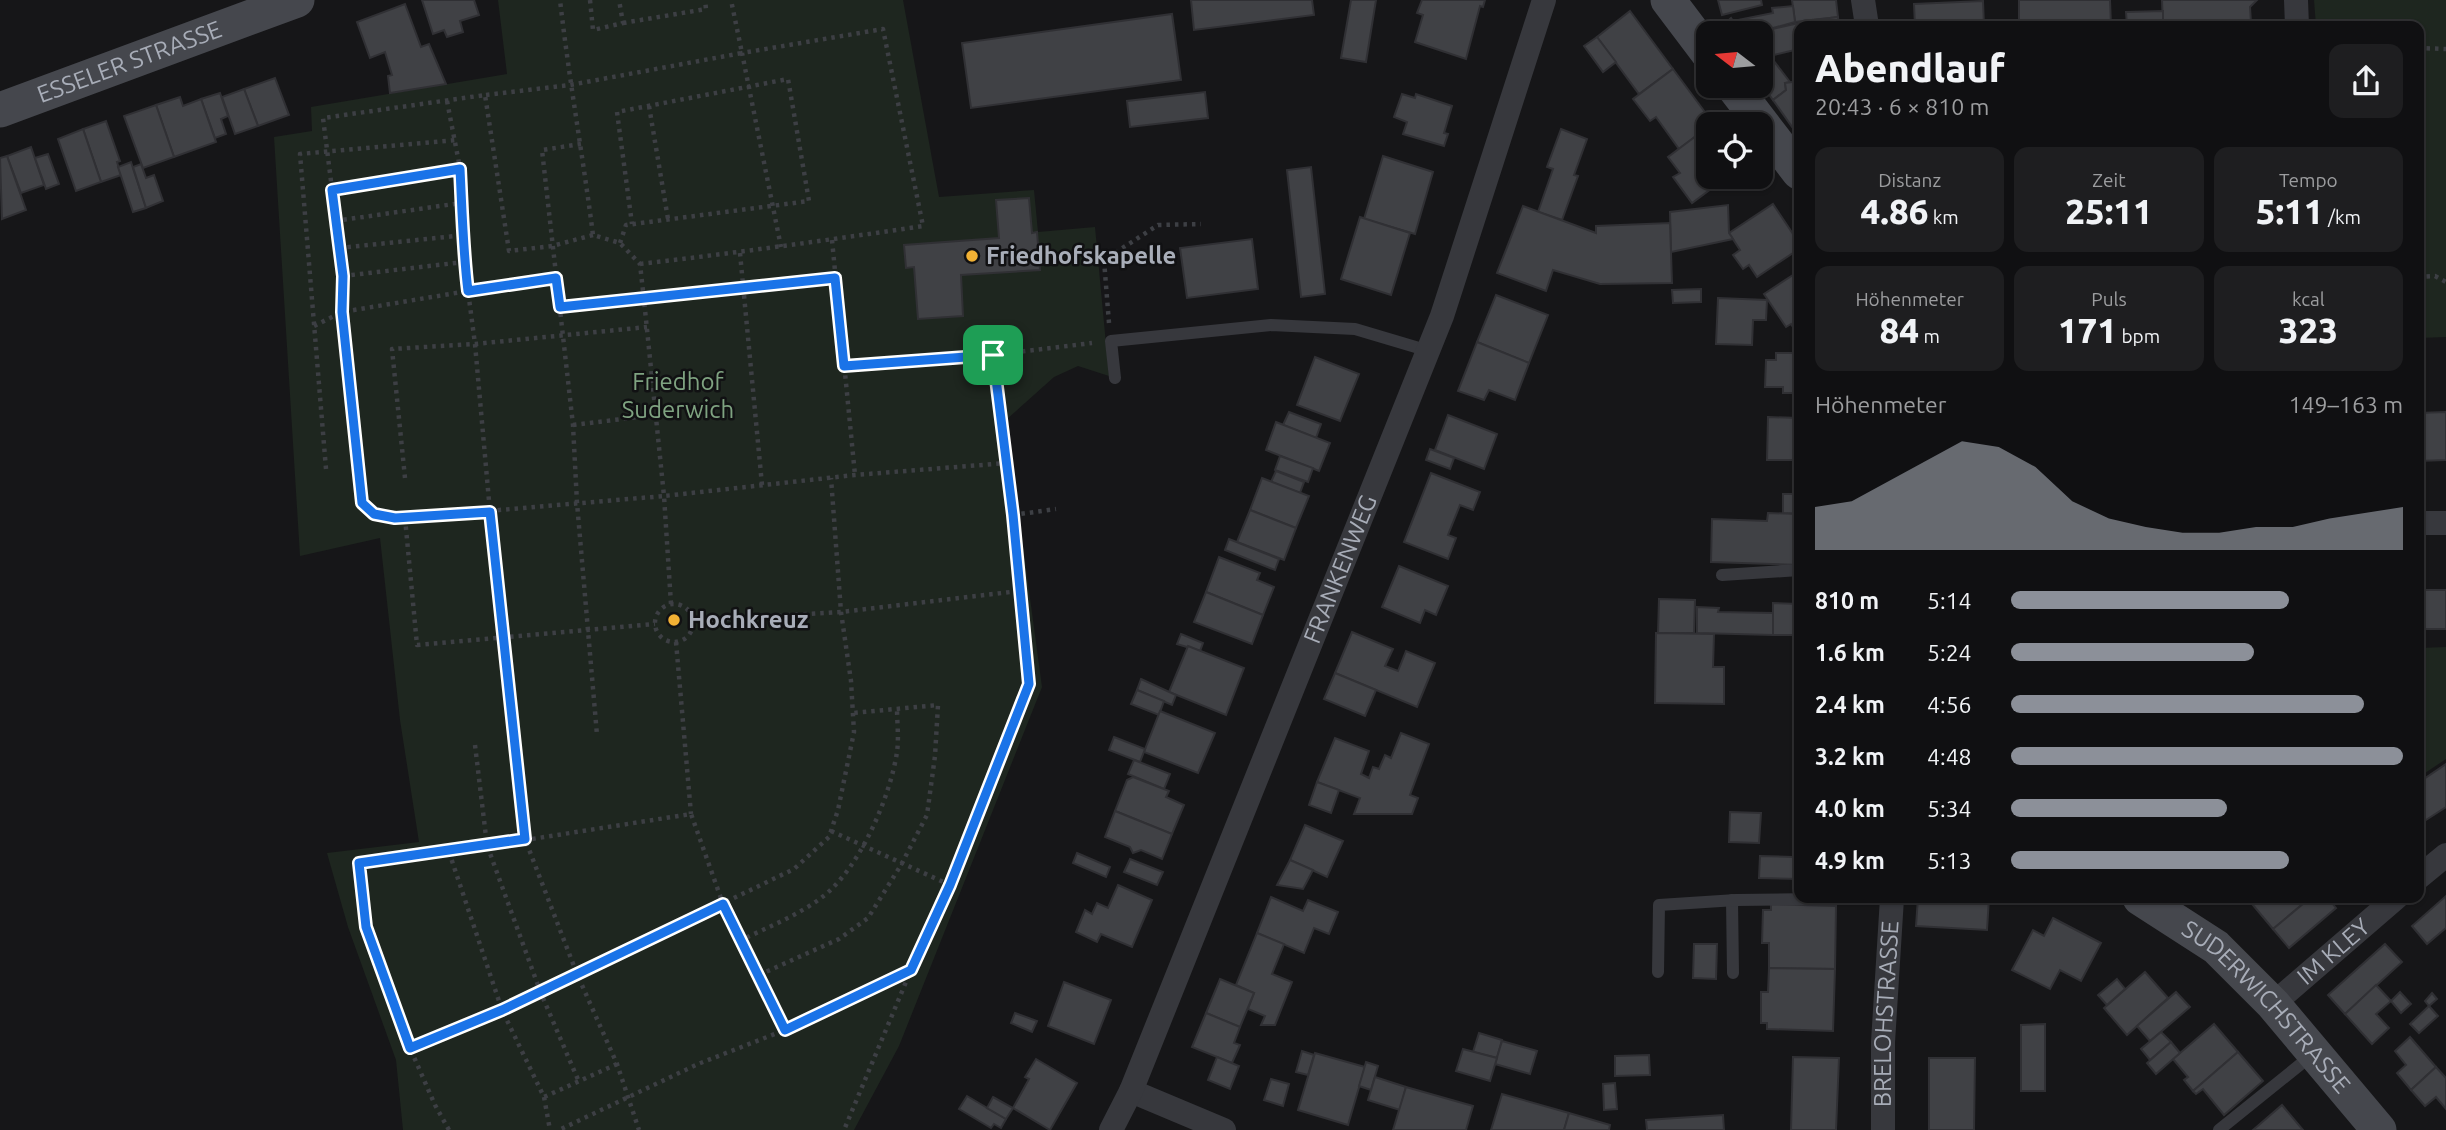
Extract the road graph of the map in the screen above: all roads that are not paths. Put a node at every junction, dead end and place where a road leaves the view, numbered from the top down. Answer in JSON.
{"nodes":[{"id":1,"x":297,"y":0,"type":"edge"},
{"id":2,"x":1544,"y":0,"type":"edge"},
{"id":3,"x":1668,"y":0,"type":"edge"},
{"id":4,"x":1863,"y":0,"type":"edge"},
{"id":5,"x":2296,"y":0,"type":"edge"},
{"id":6,"x":1866,"y":21,"type":"edge"},
{"id":7,"x":2297,"y":21,"type":"edge"},
{"id":8,"x":1696,"y":37,"type":"edge"},
{"id":9,"x":1742,"y":98,"type":"edge"},
{"id":10,"x":0,"y":110,"type":"edge"},
{"id":11,"x":1794,"y":165,"type":"edge"},
{"id":12,"x":1429,"y":351,"type":"junction"},
{"id":13,"x":1115,"y":379,"type":"dead end"},
{"id":14,"x":2424,"y":523,"type":"edge"},
{"id":15,"x":2446,"y":523,"type":"edge"},
{"id":16,"x":1794,"y":570,"type":"edge"},
{"id":17,"x":1722,"y":575,"type":"dead end"},
{"id":18,"x":2446,"y":855,"type":"edge"},
{"id":19,"x":2424,"y":873,"type":"edge"},
{"id":20,"x":1794,"y":899,"type":"edge"},
{"id":21,"x":1732,"y":900,"type":"junction"},
{"id":22,"x":1890,"y":903,"type":"edge"},
{"id":23,"x":2148,"y":903,"type":"edge"},
{"id":24,"x":2390,"y":903,"type":"edge"},
{"id":25,"x":1658,"y":972,"type":"dead end"},
{"id":26,"x":1733,"y":973,"type":"dead end"},
{"id":27,"x":2273,"y":1004,"type":"junction"},
{"id":28,"x":2315,"y":1053,"type":"junction"},
{"id":29,"x":1131,"y":1091,"type":"junction"},
{"id":30,"x":1111,"y":1130,"type":"edge"},
{"id":31,"x":1224,"y":1130,"type":"edge"},
{"id":32,"x":1883,"y":1130,"type":"edge"},
{"id":33,"x":2219,"y":1130,"type":"edge"},
{"id":34,"x":2379,"y":1130,"type":"edge"}],
"edges":[{"from":1,"to":10,"type":"main road","name":"ESSELER STRASSE"},
{"from":2,"to":12,"type":"street","name":"FRANKENWEG"},
{"from":3,"to":8,"type":"main road"},
{"from":4,"to":6,"type":"street"},
{"from":5,"to":7,"type":"street"},
{"from":9,"to":11,"type":"main road"},
{"from":12,"to":13,"type":"lane"},
{"from":12,"to":29,"type":"street","name":"FRANKENWEG"},
{"from":14,"to":15,"type":"street"},
{"from":16,"to":17,"type":"lane"},
{"from":18,"to":19,"type":"street"},
{"from":20,"to":21,"type":"lane"},
{"from":21,"to":25,"type":"lane"},
{"from":21,"to":26,"type":"lane"},
{"from":22,"to":32,"type":"street","name":"BRELOHSTRASSE"},
{"from":23,"to":27,"type":"main road","name":"SUDERWICHSTRASSE"},
{"from":24,"to":27,"type":"street","name":"IM KLEY"},
{"from":27,"to":28,"type":"main road","name":"SUDERWICHSTRASSE"},
{"from":28,"to":33,"type":"lane"},
{"from":28,"to":34,"type":"main road","name":"SUDERWICHSTRASSE"},
{"from":29,"to":30,"type":"street","name":"FRANKENWEG"},
{"from":29,"to":31,"type":"street"}]}
